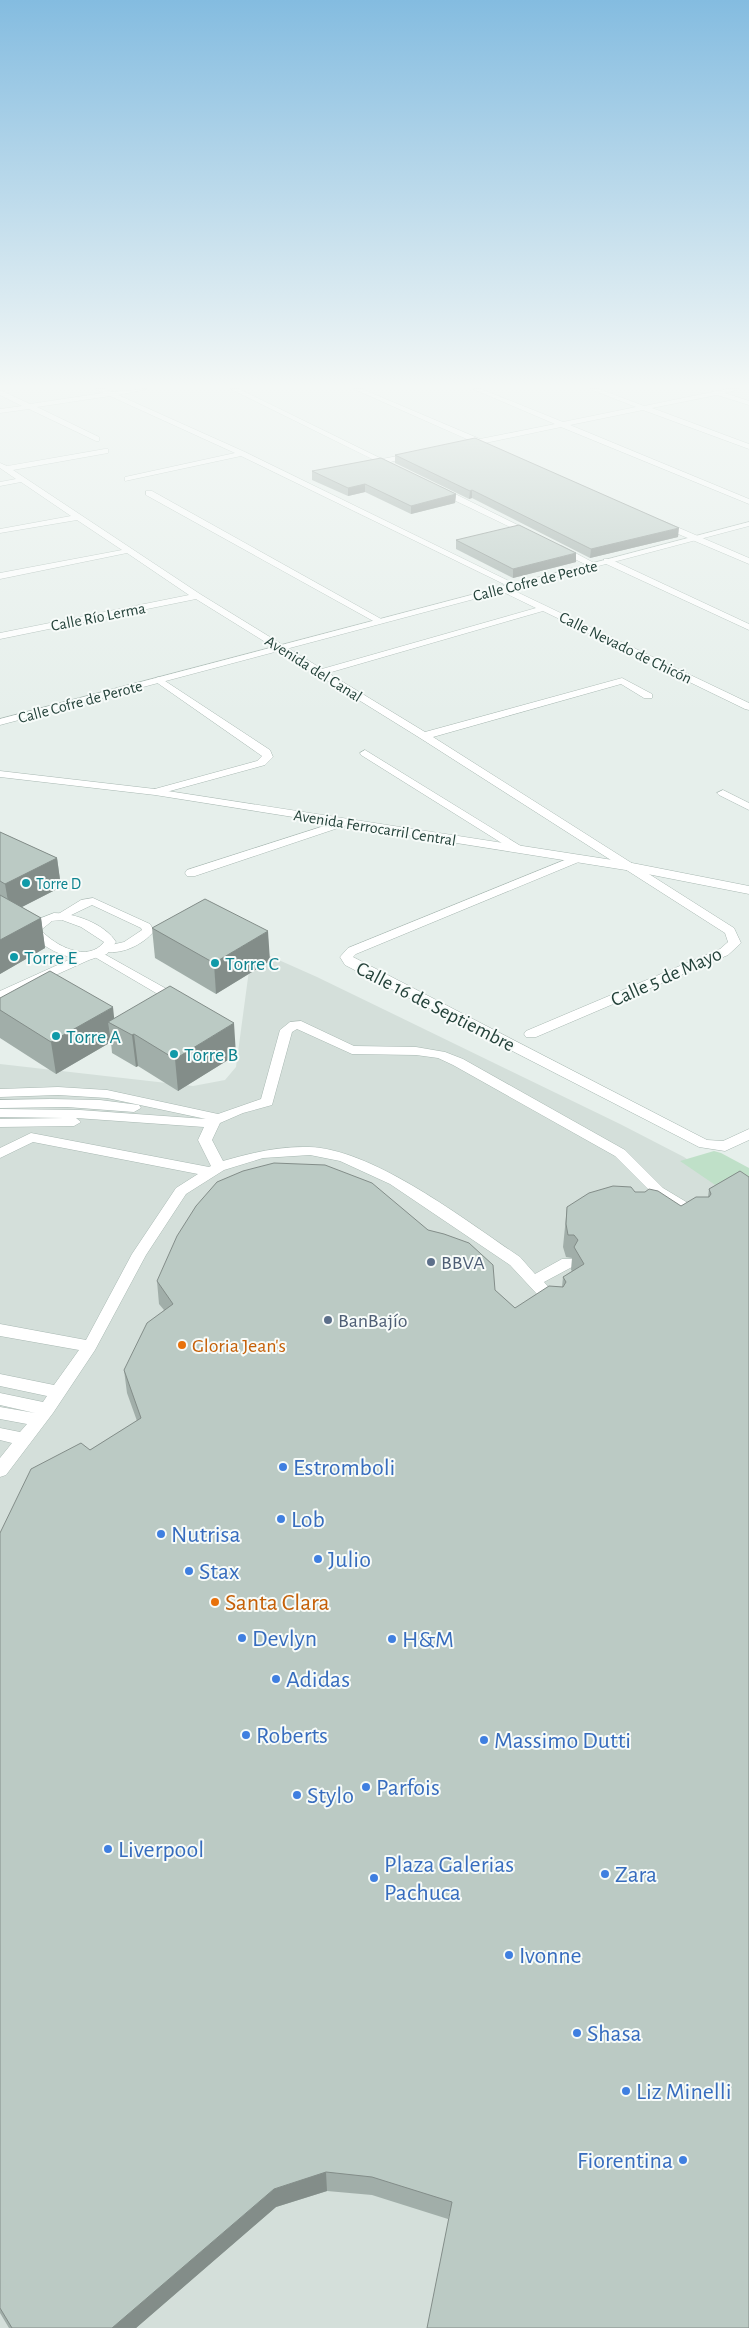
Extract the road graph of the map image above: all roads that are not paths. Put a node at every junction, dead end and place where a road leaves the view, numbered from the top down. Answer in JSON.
{"nodes":[{"id":1,"x":49,"y":498,"type":"edge"},
{"id":2,"x":158,"y":498,"type":"edge"},
{"id":3,"x":333,"y":498,"type":"edge"},
{"id":4,"x":456,"y":498,"type":"edge"},
{"id":5,"x":78,"y":516,"type":"junction"},
{"id":6,"x":649,"y":518,"type":"edge"},
{"id":7,"x":749,"y":524,"type":"edge"},
{"id":8,"x":0,"y":531,"type":"edge"},
{"id":9,"x":693,"y":538,"type":"junction"},
{"id":10,"x":541,"y":539,"type":"edge"},
{"id":11,"x":550,"y":543,"type":"edge"},
{"id":12,"x":127,"y":551,"type":"junction"},
{"id":13,"x":607,"y":561,"type":"junction"},
{"id":14,"x":749,"y":561,"type":"edge"},
{"id":15,"x":594,"y":565,"type":"junction"},
{"id":16,"x":0,"y":576,"type":"edge"},
{"id":17,"x":513,"y":585,"type":"junction"},
{"id":18,"x":502,"y":588,"type":"junction"},
{"id":19,"x":197,"y":596,"type":"junction"},
{"id":20,"x":544,"y":608,"type":"junction"},
{"id":21,"x":378,"y":620,"type":"junction"},
{"id":22,"x":749,"y":626,"type":"edge"},
{"id":23,"x":0,"y":636,"type":"edge"},
{"id":24,"x":280,"y":647,"type":"junction"},
{"id":25,"x":321,"y":672,"type":"junction"},
{"id":26,"x":159,"y":680,"type":"junction"},
{"id":27,"x":648,"y":696,"type":"dead end"},
{"id":28,"x":749,"y":707,"type":"edge"},
{"id":29,"x":0,"y":722,"type":"edge"},
{"id":30,"x":424,"y":736,"type":"junction"},
{"id":31,"x":365,"y":753,"type":"dead end"},
{"id":32,"x":0,"y":774,"type":"edge"},
{"id":33,"x":155,"y":792,"type":"junction"},
{"id":34,"x":722,"y":793,"type":"dead end"},
{"id":35,"x":749,"y":807,"type":"edge"},
{"id":36,"x":346,"y":822,"type":"junction"},
{"id":37,"x":520,"y":850,"type":"junction"},
{"id":38,"x":577,"y":859,"type":"junction"},
{"id":39,"x":632,"y":867,"type":"junction"},
{"id":40,"x":191,"y":873,"type":"dead end"},
{"id":41,"x":749,"y":890,"type":"edge"},
{"id":42,"x":60,"y":916,"type":"junction"},
{"id":43,"x":68,"y":953,"type":"junction"},
{"id":44,"x":96,"y":953,"type":"junction"},
{"id":45,"x":0,"y":988,"type":"edge"},
{"id":46,"x":0,"y":996,"type":"edge"},
{"id":47,"x":191,"y":1008,"type":"edge"},
{"id":48,"x":531,"y":1034,"type":"dead end"},
{"id":49,"x":0,"y":1093,"type":"edge"},
{"id":50,"x":0,"y":1104,"type":"edge"},
{"id":51,"x":0,"y":1113,"type":"edge"},
{"id":52,"x":0,"y":1123,"type":"edge"},
{"id":53,"x":214,"y":1123,"type":"junction"},
{"id":54,"x":749,"y":1134,"type":"edge"},
{"id":55,"x":0,"y":1154,"type":"edge"},
{"id":56,"x":215,"y":1170,"type":"junction"},
{"id":57,"x":658,"y":1191,"type":"junction"},
{"id":58,"x":637,"y":1209,"type":"edge"},
{"id":59,"x":699,"y":1215,"type":"edge"},
{"id":60,"x":567,"y":1263,"type":"dead end"},
{"id":61,"x":534,"y":1281,"type":"junction"},
{"id":62,"x":554,"y":1304,"type":"edge"},
{"id":63,"x":0,"y":1330,"type":"edge"},
{"id":64,"x":90,"y":1346,"type":"junction"},
{"id":65,"x":0,"y":1380,"type":"edge"},
{"id":66,"x":58,"y":1392,"type":"junction"},
{"id":67,"x":0,"y":1399,"type":"edge"},
{"id":68,"x":0,"y":1413,"type":"edge"},
{"id":69,"x":43,"y":1414,"type":"junction"},
{"id":70,"x":0,"y":1434,"type":"edge"},
{"id":71,"x":24,"y":1439,"type":"junction"},
{"id":72,"x":0,"y":1470,"type":"edge"}],
"edges":[{"from":1,"to":5,"type":"street","name":"Avenida del Canal"},
{"from":2,"to":21,"type":"street"},
{"from":3,"to":17,"type":"street"},
{"from":4,"to":10,"type":"street"},
{"from":5,"to":8,"type":"street"},
{"from":5,"to":12,"type":"street","name":"Avenida del Canal"},
{"from":6,"to":9,"type":"street"},
{"from":7,"to":9,"type":"street","name":"Calle Cofre de Perote"},
{"from":9,"to":13,"type":"street","name":"Calle Cofre de Perote"},
{"from":9,"to":14,"type":"street"},
{"from":11,"to":15,"type":"street"},
{"from":12,"to":16,"type":"street"},
{"from":12,"to":19,"type":"street","name":"Avenida del Canal"},
{"from":13,"to":15,"type":"street","name":"Calle Cofre de Perote"},
{"from":13,"to":22,"type":"street"},
{"from":15,"to":17,"type":"street","name":"Calle Cofre de Perote"},
{"from":17,"to":18,"type":"street","name":"Calle Cofre de Perote"},
{"from":18,"to":20,"type":"street","name":"Calle Nevado de Chicón"},
{"from":18,"to":21,"type":"street","name":"Calle Cofre de Perote"},
{"from":19,"to":23,"type":"street","name":"Calle Río Lerma"},
{"from":19,"to":24,"type":"street","name":"Avenida del Canal"},
{"from":20,"to":25,"type":"street"},
{"from":20,"to":28,"type":"street","name":"Calle Nevado de Chicón"},
{"from":21,"to":24,"type":"street","name":"Calle Cofre de Perote"},
{"from":24,"to":25,"type":"street","name":"Avenida del Canal"},
{"from":24,"to":26,"type":"street","name":"Calle Cofre de Perote"},
{"from":25,"to":30,"type":"street","name":"Avenida del Canal"},
{"from":26,"to":29,"type":"street","name":"Calle Cofre de Perote"},
{"from":26,"to":33,"type":"street","name":"Calle Cofre de Perote"},
{"from":27,"to":30,"type":"street"},
{"from":30,"to":39,"type":"street","name":"Avenida del Canal"},
{"from":31,"to":37,"type":"street"},
{"from":32,"to":33,"type":"street","name":"Avenida Ferrocarril Central"},
{"from":33,"to":36,"type":"street","name":"Avenida Ferrocarril Central"},
{"from":34,"to":35,"type":"street"},
{"from":36,"to":37,"type":"street","name":"Avenida Ferrocarril Central"},
{"from":36,"to":40,"type":"street"},
{"from":37,"to":38,"type":"street","name":"Avenida Ferrocarril Central"},
{"from":38,"to":39,"type":"street","name":"Avenida Ferrocarril Central"},
{"from":38,"to":54,"type":"street","name":"Calle 16 de Septiembre"},
{"from":39,"to":41,"type":"street","name":"Avenida Ferrocarril Central"},
{"from":39,"to":48,"type":"street","name":"Calle 5 de Mayo"},
{"from":42,"to":43,"type":"street"},
{"from":42,"to":44,"type":"street"},
{"from":42,"to":44,"type":"lane"},
{"from":43,"to":44,"type":"street"},
{"from":43,"to":45,"type":"street"},
{"from":44,"to":46,"type":"street"},
{"from":44,"to":47,"type":"lane"},
{"from":49,"to":53,"type":"lane"},
{"from":50,"to":53,"type":"lane"},
{"from":51,"to":53,"type":"lane"},
{"from":52,"to":53,"type":"lane"},
{"from":53,"to":56,"type":"lane"},
{"from":53,"to":57,"type":"lane"},
{"from":55,"to":56,"type":"lane"},
{"from":56,"to":61,"type":"lane"},
{"from":56,"to":64,"type":"lane"},
{"from":57,"to":58,"type":"lane"},
{"from":57,"to":59,"type":"lane"},
{"from":60,"to":61,"type":"lane"},
{"from":61,"to":62,"type":"lane"},
{"from":63,"to":64,"type":"lane"},
{"from":64,"to":66,"type":"lane"},
{"from":65,"to":66,"type":"lane"},
{"from":66,"to":69,"type":"lane"},
{"from":67,"to":69,"type":"lane"},
{"from":68,"to":69,"type":"lane"},
{"from":69,"to":71,"type":"lane"},
{"from":70,"to":71,"type":"lane"},
{"from":71,"to":72,"type":"lane"}]}
